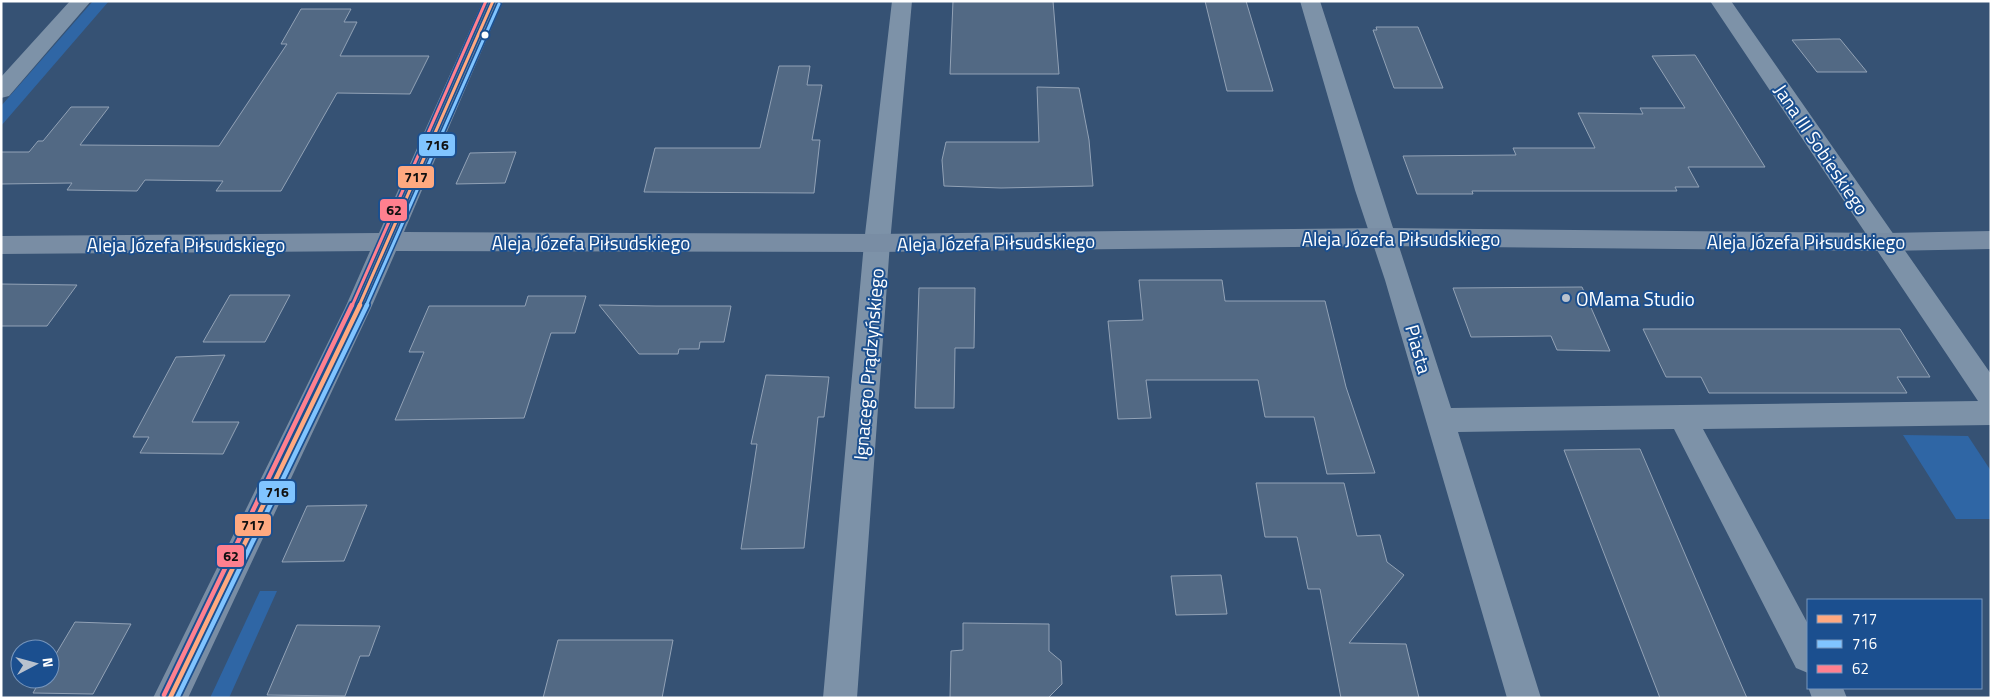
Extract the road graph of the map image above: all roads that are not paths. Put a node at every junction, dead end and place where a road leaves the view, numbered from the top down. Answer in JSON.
{"nodes":[{"id":1,"x":81,"y":1,"type":"edge"},
{"id":2,"x":493,"y":1,"type":"edge"},
{"id":3,"x":902,"y":1,"type":"edge"},
{"id":4,"x":1310,"y":1,"type":"edge"},
{"id":5,"x":1720,"y":1,"type":"edge"},
{"id":6,"x":1,"y":91,"type":"edge"},
{"id":7,"x":1385,"y":237,"type":"junction"},
{"id":8,"x":1991,"y":240,"type":"edge"},
{"id":9,"x":386,"y":242,"type":"junction"},
{"id":10,"x":1886,"y":242,"type":"junction"},
{"id":11,"x":877,"y":243,"type":"junction"},
{"id":12,"x":1,"y":244,"type":"edge"},
{"id":13,"x":1991,"y":397,"type":"edge"},
{"id":14,"x":1991,"y":413,"type":"edge"},
{"id":15,"x":1682,"y":417,"type":"junction"},
{"id":16,"x":1440,"y":420,"type":"junction"},
{"id":17,"x":1807,"y":655,"type":"edge"},
{"id":18,"x":170,"y":698,"type":"edge"},
{"id":19,"x":840,"y":698,"type":"edge"},
{"id":20,"x":1524,"y":698,"type":"edge"}],
"edges":[{"from":1,"to":6,"type":"street"},
{"from":2,"to":9,"type":"street"},
{"from":3,"to":11,"type":"street","name":"Ignacego Prądzyńskiego"},
{"from":4,"to":7,"type":"street","name":"Piasta"},
{"from":5,"to":10,"type":"street","name":"Jana III Sobieskiego"},
{"from":7,"to":10,"type":"street","name":"Aleja Józefa Piłsudskiego"},
{"from":7,"to":11,"type":"street","name":"Aleja Józefa Piłsudskiego"},
{"from":7,"to":16,"type":"street","name":"Piasta"},
{"from":8,"to":10,"type":"street","name":"Aleja Józefa Piłsudskiego"},
{"from":9,"to":11,"type":"street","name":"Aleja Józefa Piłsudskiego"},
{"from":9,"to":12,"type":"street","name":"Aleja Józefa Piłsudskiego"},
{"from":9,"to":18,"type":"street"},
{"from":10,"to":13,"type":"street","name":"Jana III Sobieskiego"},
{"from":11,"to":19,"type":"street","name":"Ignacego Prądzyńskiego"},
{"from":14,"to":15,"type":"street"},
{"from":15,"to":16,"type":"street"},
{"from":15,"to":17,"type":"street"},
{"from":16,"to":20,"type":"street","name":"Piasta"}]}
